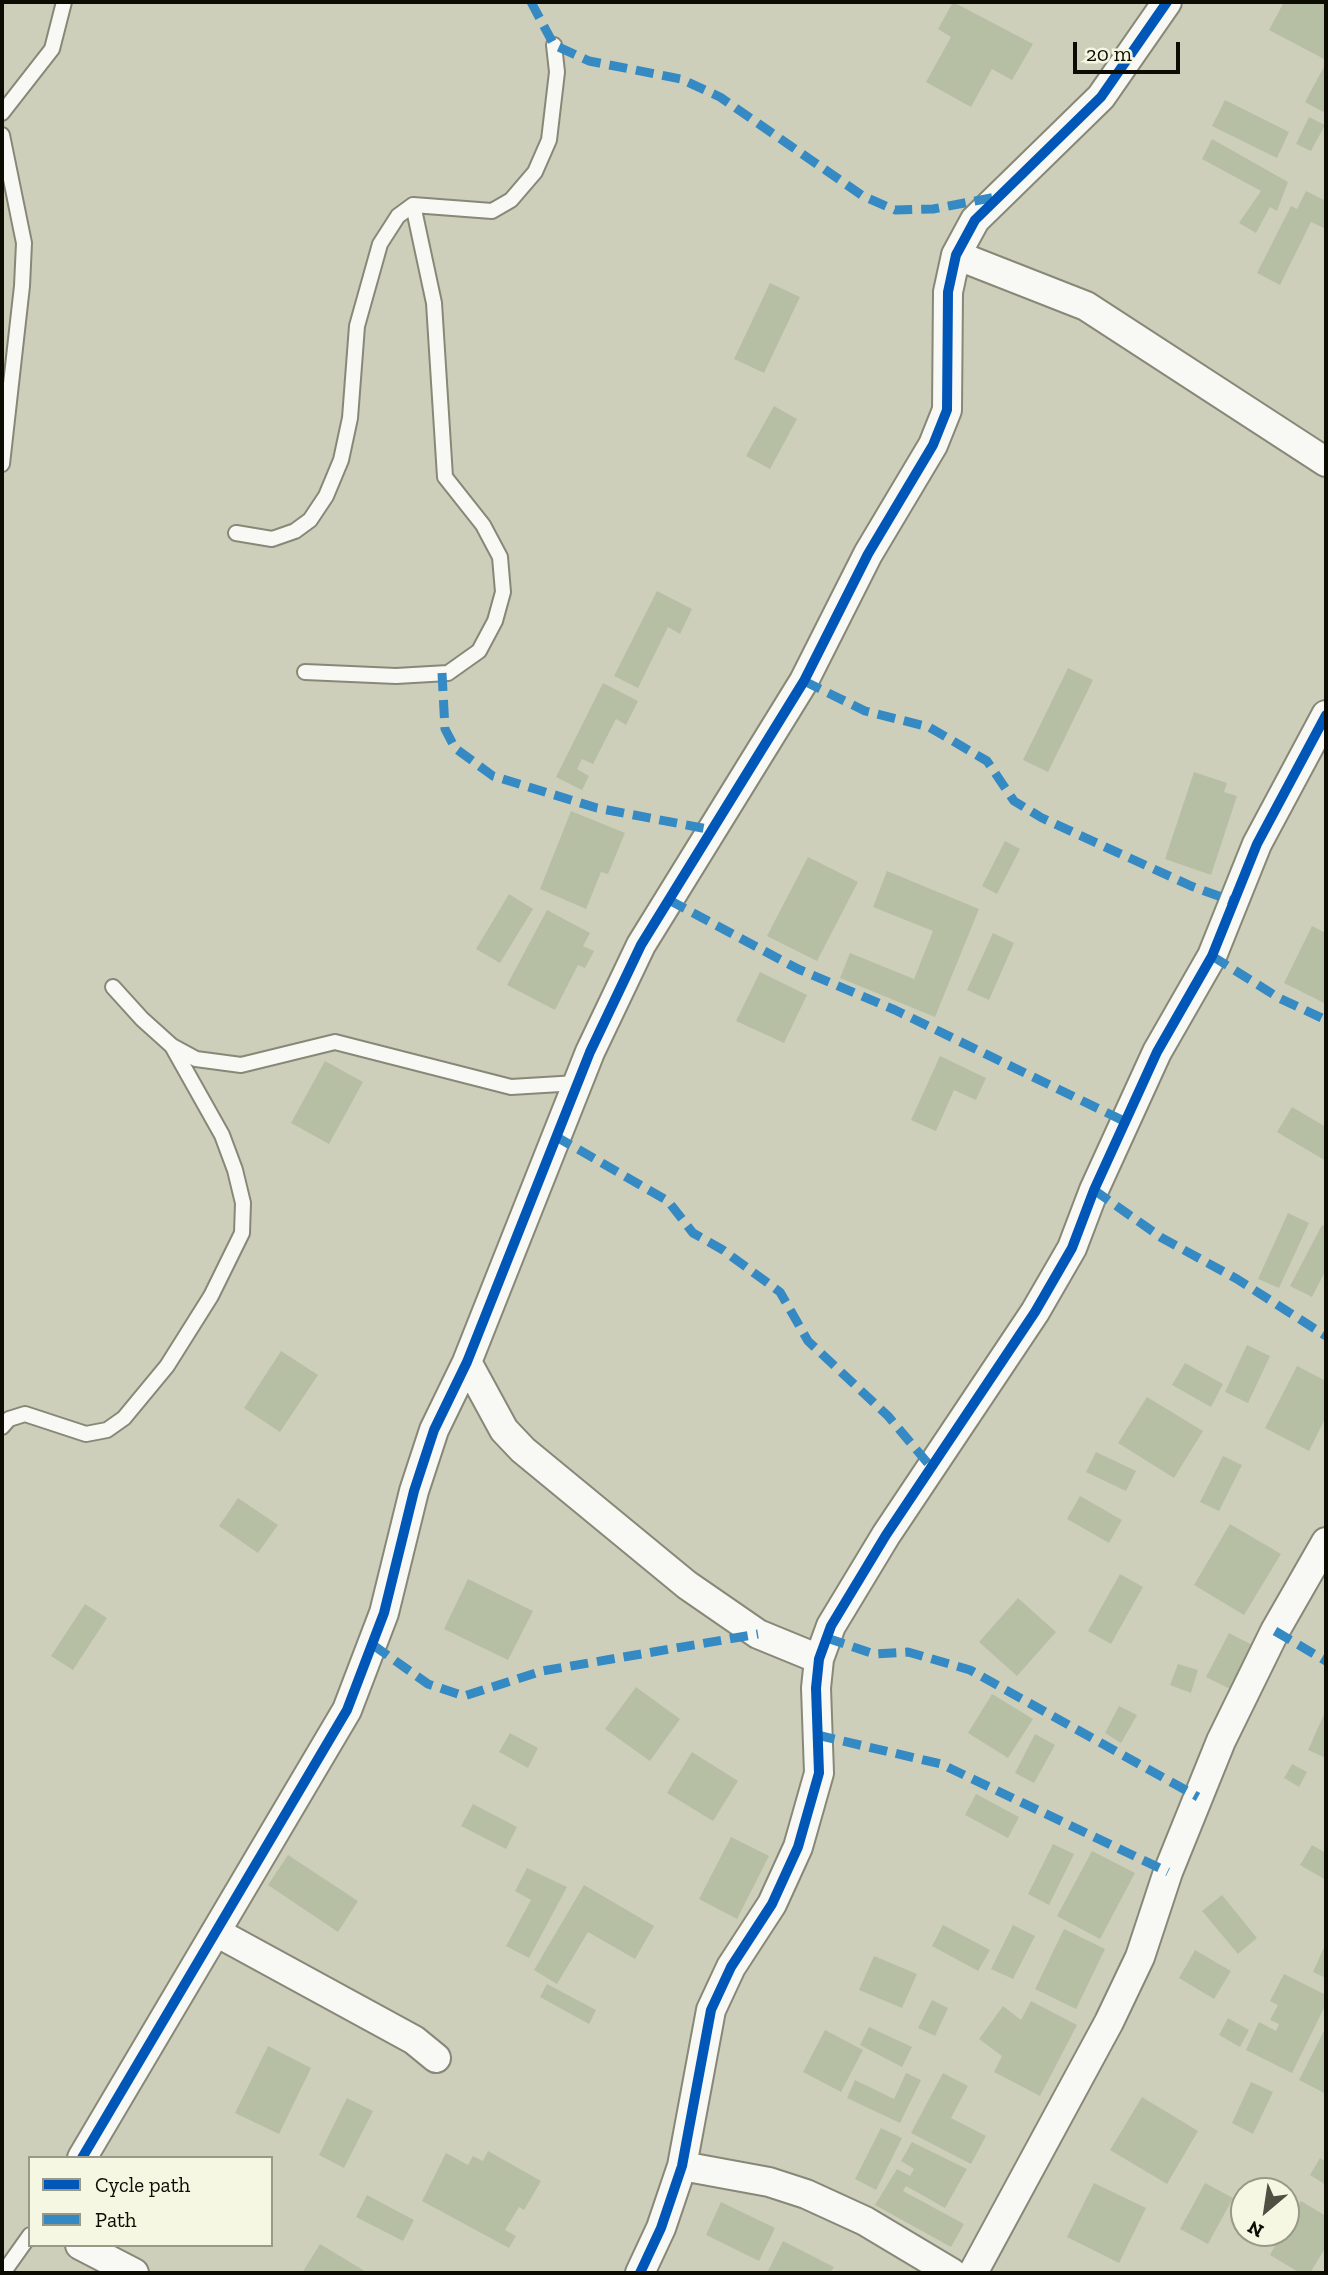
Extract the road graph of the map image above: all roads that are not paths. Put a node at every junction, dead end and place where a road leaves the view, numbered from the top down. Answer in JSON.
{"nodes":[{"id":1,"x":65,"y":2,"type":"edge"},
{"id":2,"x":1167,"y":2,"type":"edge"},
{"id":3,"x":554,"y":45,"type":"dead end"},
{"id":4,"x":2,"y":113,"type":"edge"},
{"id":5,"x":2,"y":135,"type":"edge"},
{"id":6,"x":413,"y":205,"type":"junction"},
{"id":7,"x":956,"y":255,"type":"junction"},
{"id":8,"x":1326,"y":462,"type":"edge"},
{"id":9,"x":2,"y":464,"type":"edge"},
{"id":10,"x":236,"y":533,"type":"dead end"},
{"id":11,"x":305,"y":672,"type":"dead end"},
{"id":12,"x":1326,"y":715,"type":"edge"},
{"id":13,"x":113,"y":987,"type":"dead end"},
{"id":14,"x":172,"y":1046,"type":"junction"},
{"id":15,"x":577,"y":1083,"type":"junction"},
{"id":16,"x":467,"y":1362,"type":"junction"},
{"id":17,"x":2,"y":1427,"type":"edge"},
{"id":18,"x":1326,"y":1542,"type":"edge"},
{"id":19,"x":819,"y":1660,"type":"junction"},
{"id":20,"x":216,"y":1932,"type":"junction"},
{"id":21,"x":436,"y":2058,"type":"dead end"},
{"id":22,"x":83,"y":2156,"type":"edge"},
{"id":23,"x":682,"y":2166,"type":"junction"},
{"id":24,"x":28,"y":2238,"type":"edge"},
{"id":25,"x":84,"y":2247,"type":"edge"},
{"id":26,"x":3,"y":2273,"type":"edge"},
{"id":27,"x":134,"y":2273,"type":"edge"},
{"id":28,"x":640,"y":2273,"type":"edge"},
{"id":29,"x":952,"y":2273,"type":"edge"},
{"id":30,"x":973,"y":2273,"type":"edge"}],
"edges":[{"from":1,"to":4,"type":"lane"},
{"from":2,"to":7,"type":"street"},
{"from":3,"to":6,"type":"lane"},
{"from":5,"to":9,"type":"lane"},
{"from":6,"to":10,"type":"lane"},
{"from":6,"to":11,"type":"lane"},
{"from":7,"to":8,"type":"street"},
{"from":7,"to":15,"type":"street"},
{"from":12,"to":19,"type":"street"},
{"from":13,"to":14,"type":"lane"},
{"from":14,"to":15,"type":"lane"},
{"from":14,"to":17,"type":"lane"},
{"from":15,"to":16,"type":"street"},
{"from":16,"to":19,"type":"street"},
{"from":16,"to":20,"type":"street"},
{"from":18,"to":30,"type":"street"},
{"from":19,"to":23,"type":"street"},
{"from":20,"to":21,"type":"street"},
{"from":20,"to":22,"type":"street"},
{"from":23,"to":28,"type":"street"},
{"from":23,"to":29,"type":"street"},
{"from":24,"to":26,"type":"lane"},
{"from":25,"to":27,"type":"street"}]}
